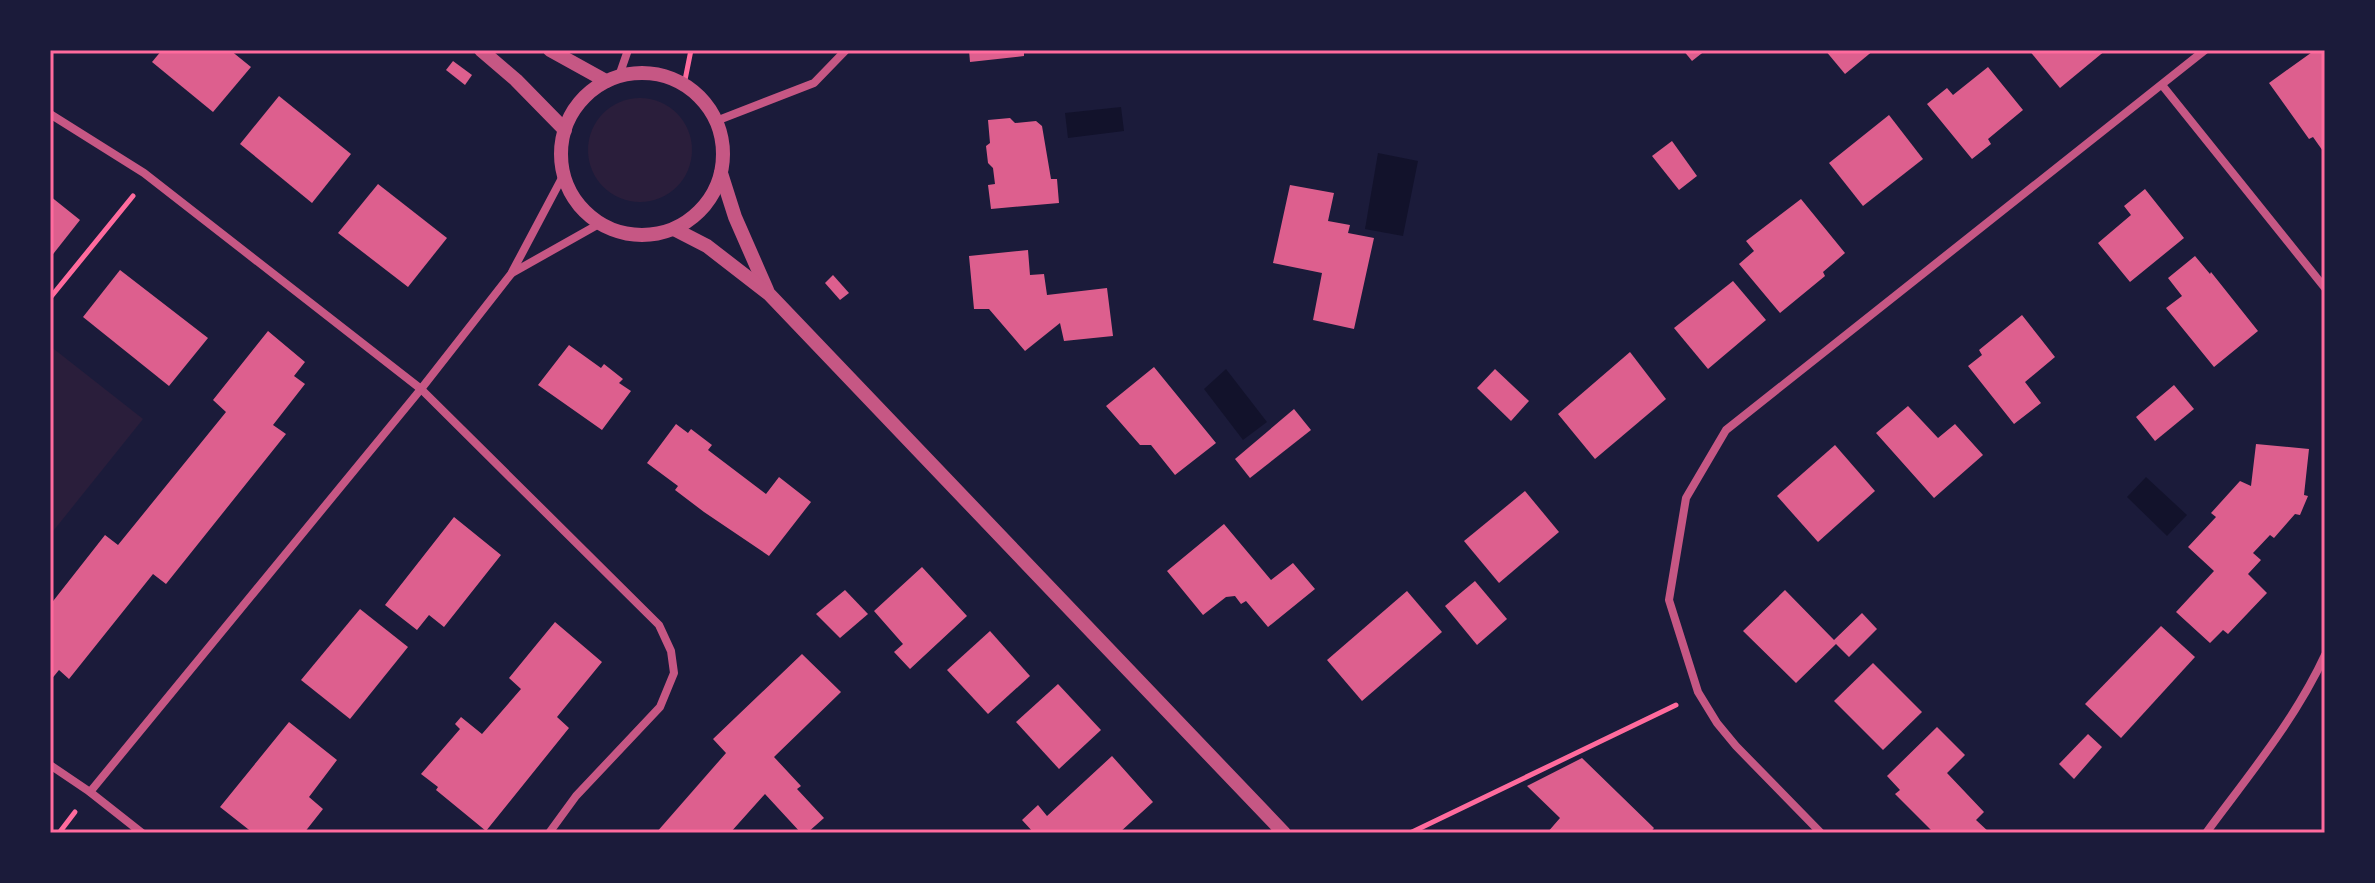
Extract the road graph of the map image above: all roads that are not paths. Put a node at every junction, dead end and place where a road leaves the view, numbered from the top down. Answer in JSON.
{"nodes":[{"id":1,"x":481,"y":50,"type":"edge"},
{"id":2,"x":550,"y":50,"type":"edge"},
{"id":3,"x":628,"y":50,"type":"edge"},
{"id":4,"x":2205,"y":50,"type":"edge"},
{"id":5,"x":844,"y":52,"type":"edge"},
{"id":6,"x":620,"y":73,"type":"junction"},
{"id":7,"x":606,"y":81,"type":"junction"},
{"id":8,"x":2162,"y":85,"type":"junction"},
{"id":9,"x":50,"y":114,"type":"edge"},
{"id":10,"x":716,"y":121,"type":"junction"},
{"id":11,"x":565,"y":130,"type":"junction"},
{"id":12,"x":721,"y":173,"type":"junction"},
{"id":13,"x":563,"y":176,"type":"junction"},
{"id":14,"x":599,"y":224,"type":"junction"},
{"id":15,"x":674,"y":229,"type":"junction"},
{"id":16,"x":511,"y":274,"type":"junction"},
{"id":17,"x":2325,"y":288,"type":"edge"},
{"id":18,"x":769,"y":294,"type":"junction"},
{"id":19,"x":421,"y":389,"type":"junction"},
{"id":20,"x":2325,"y":655,"type":"edge"},
{"id":21,"x":50,"y":765,"type":"edge"},
{"id":22,"x":90,"y":792,"type":"junction"},
{"id":23,"x":142,"y":833,"type":"edge"},
{"id":24,"x":549,"y":833,"type":"edge"},
{"id":25,"x":1284,"y":833,"type":"edge"},
{"id":26,"x":1821,"y":833,"type":"edge"},
{"id":27,"x":2206,"y":833,"type":"edge"}],
"edges":[{"from":1,"to":11,"type":"street"},
{"from":2,"to":7,"type":"street"},
{"from":3,"to":6,"type":"street"},
{"from":4,"to":8,"type":"street"},
{"from":5,"to":10,"type":"street"},
{"from":6,"to":7,"type":"street"},
{"from":6,"to":10,"type":"street"},
{"from":7,"to":11,"type":"street"},
{"from":8,"to":17,"type":"street"},
{"from":8,"to":26,"type":"street"},
{"from":9,"to":19,"type":"street"},
{"from":10,"to":12,"type":"street"},
{"from":11,"to":13,"type":"street"},
{"from":12,"to":15,"type":"street"},
{"from":12,"to":18,"type":"street"},
{"from":13,"to":14,"type":"street"},
{"from":13,"to":16,"type":"street"},
{"from":14,"to":15,"type":"street"},
{"from":14,"to":16,"type":"street"},
{"from":15,"to":18,"type":"street"},
{"from":16,"to":19,"type":"street"},
{"from":18,"to":25,"type":"street"},
{"from":19,"to":22,"type":"street"},
{"from":19,"to":24,"type":"street"},
{"from":20,"to":27,"type":"street"},
{"from":21,"to":22,"type":"street"},
{"from":22,"to":23,"type":"street"}]}
